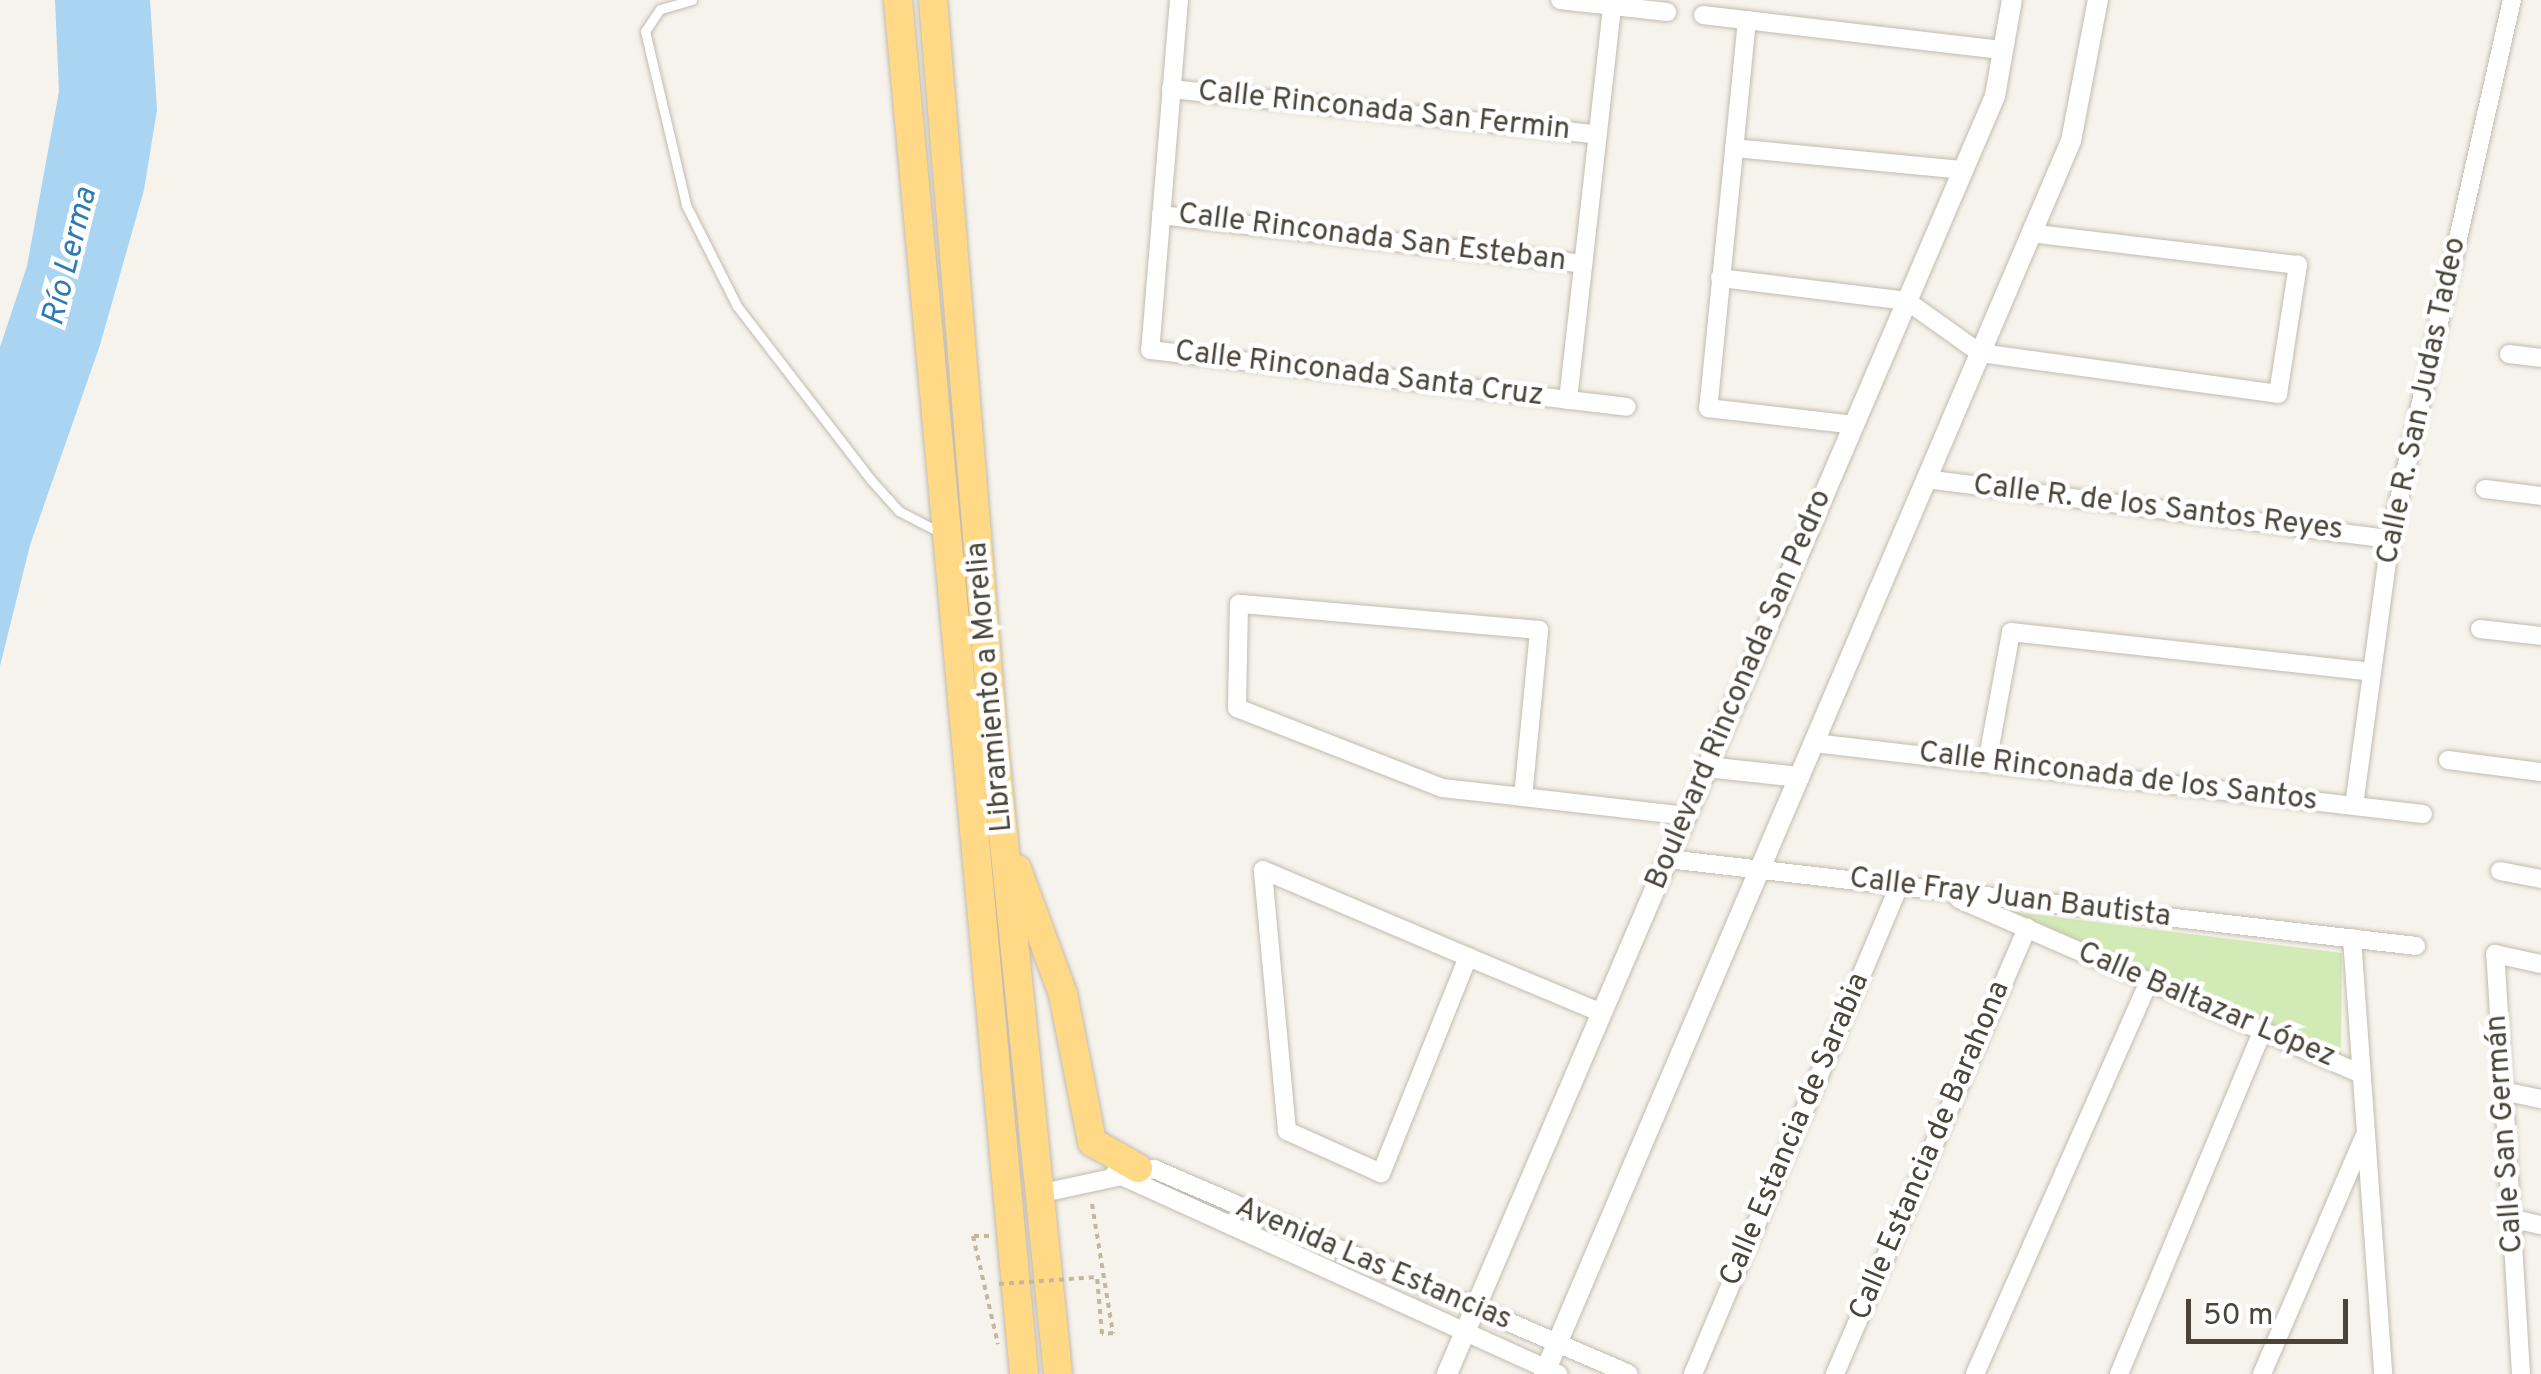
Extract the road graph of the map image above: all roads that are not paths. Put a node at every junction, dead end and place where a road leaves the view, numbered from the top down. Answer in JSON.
{"nodes":[{"id":1,"x":692,"y":0,"type":"edge"},
{"id":2,"x":898,"y":0,"type":"edge"},
{"id":3,"x":933,"y":0,"type":"edge"},
{"id":4,"x":1178,"y":0,"type":"edge"},
{"id":5,"x":1560,"y":0,"type":"edge"},
{"id":6,"x":2012,"y":0,"type":"edge"},
{"id":7,"x":2098,"y":0,"type":"edge"},
{"id":8,"x":2512,"y":0,"type":"edge"},
{"id":9,"x":1612,"y":3,"type":"edge"},
{"id":10,"x":1667,"y":12,"type":"dead end"},
{"id":11,"x":1703,"y":15,"type":"dead end"},
{"id":12,"x":1746,"y":20,"type":"junction"},
{"id":13,"x":2003,"y":50,"type":"junction"},
{"id":14,"x":1171,"y":89,"type":"junction"},
{"id":15,"x":1598,"y":135,"type":"junction"},
{"id":16,"x":1734,"y":148,"type":"junction"},
{"id":17,"x":1963,"y":170,"type":"junction"},
{"id":18,"x":1161,"y":215,"type":"junction"},
{"id":19,"x":2031,"y":233,"type":"junction"},
{"id":20,"x":1583,"y":264,"type":"junction"},
{"id":21,"x":1720,"y":278,"type":"junction"},
{"id":22,"x":1907,"y":302,"type":"junction"},
{"id":23,"x":1980,"y":353,"type":"junction"},
{"id":24,"x":2509,"y":354,"type":"dead end"},
{"id":25,"x":2541,"y":358,"type":"edge"},
{"id":26,"x":1568,"y":400,"type":"junction"},
{"id":27,"x":1627,"y":406,"type":"dead end"},
{"id":28,"x":1854,"y":424,"type":"junction"},
{"id":29,"x":1926,"y":479,"type":"junction"},
{"id":30,"x":2486,"y":489,"type":"dead end"},
{"id":31,"x":2541,"y":496,"type":"edge"},
{"id":32,"x":946,"y":536,"type":"junction"},
{"id":33,"x":2390,"y":539,"type":"junction"},
{"id":34,"x":2480,"y":629,"type":"dead end"},
{"id":35,"x":2541,"y":636,"type":"edge"},
{"id":36,"x":2372,"y":672,"type":"junction"},
{"id":37,"x":1814,"y":743,"type":"junction"},
{"id":38,"x":2448,"y":760,"type":"dead end"},
{"id":39,"x":1987,"y":763,"type":"junction"},
{"id":40,"x":1708,"y":767,"type":"junction"},
{"id":41,"x":2541,"y":772,"type":"edge"},
{"id":42,"x":1799,"y":777,"type":"junction"},
{"id":43,"x":1523,"y":797,"type":"junction"},
{"id":44,"x":2354,"y":806,"type":"junction"},
{"id":45,"x":2423,"y":814,"type":"dead end"},
{"id":46,"x":1686,"y":816,"type":"junction"},
{"id":47,"x":1003,"y":830,"type":"junction"},
{"id":48,"x":1668,"y":859,"type":"junction"},
{"id":49,"x":1759,"y":870,"type":"junction"},
{"id":50,"x":2500,"y":870,"type":"dead end"},
{"id":51,"x":2541,"y":879,"type":"edge"},
{"id":52,"x":1898,"y":886,"type":"junction"},
{"id":53,"x":1940,"y":891,"type":"junction"},
{"id":54,"x":2027,"y":928,"type":"junction"},
{"id":55,"x":2352,"y":938,"type":"junction"},
{"id":56,"x":2416,"y":946,"type":"dead end"},
{"id":57,"x":1468,"y":956,"type":"junction"},
{"id":58,"x":2541,"y":964,"type":"edge"},
{"id":59,"x":2149,"y":981,"type":"junction"},
{"id":60,"x":1602,"y":1014,"type":"junction"},
{"id":61,"x":2262,"y":1030,"type":"junction"},
{"id":62,"x":2362,"y":1074,"type":"junction"},
{"id":63,"x":2503,"y":1091,"type":"junction"},
{"id":64,"x":2541,"y":1099,"type":"edge"},
{"id":65,"x":2366,"y":1132,"type":"junction"},
{"id":66,"x":1126,"y":1170,"type":"junction"},
{"id":67,"x":1043,"y":1193,"type":"junction"},
{"id":68,"x":2510,"y":1218,"type":"junction"},
{"id":69,"x":2541,"y":1225,"type":"edge"},
{"id":70,"x":1475,"y":1309,"type":"junction"},
{"id":71,"x":1465,"y":1332,"type":"junction"},
{"id":72,"x":1557,"y":1344,"type":"junction"},
{"id":73,"x":2520,"y":1354,"type":"junction"},
{"id":74,"x":2541,"y":1358,"type":"edge"},
{"id":75,"x":1550,"y":1372,"type":"edge"},
{"id":76,"x":1024,"y":1374,"type":"edge"},
{"id":77,"x":1058,"y":1374,"type":"edge"},
{"id":78,"x":1447,"y":1374,"type":"edge"},
{"id":79,"x":1629,"y":1374,"type":"edge"},
{"id":80,"x":1693,"y":1374,"type":"edge"},
{"id":81,"x":1835,"y":1374,"type":"edge"},
{"id":82,"x":1975,"y":1374,"type":"edge"},
{"id":83,"x":2119,"y":1374,"type":"edge"},
{"id":84,"x":2262,"y":1374,"type":"edge"},
{"id":85,"x":2383,"y":1374,"type":"edge"},
{"id":86,"x":2522,"y":1374,"type":"edge"}],
"edges":[{"from":1,"to":32,"type":"lane"},
{"from":2,"to":32,"type":"highway","name":"Libramiento a Morelia"},
{"from":3,"to":47,"type":"highway","name":"Libramiento a Morelia"},
{"from":4,"to":14,"type":"street"},
{"from":5,"to":9,"type":"street"},
{"from":6,"to":13,"type":"street","name":"Boulevard Rinconada San Pedro"},
{"from":7,"to":19,"type":"street"},
{"from":8,"to":33,"type":"street","name":"Calle R. San Judas Tadeo"},
{"from":9,"to":10,"type":"street"},
{"from":9,"to":15,"type":"street"},
{"from":11,"to":12,"type":"street"},
{"from":12,"to":13,"type":"street"},
{"from":12,"to":16,"type":"street"},
{"from":13,"to":17,"type":"street","name":"Boulevard Rinconada San Pedro"},
{"from":14,"to":15,"type":"street","name":"Calle Rinconada San Fermin"},
{"from":14,"to":18,"type":"street"},
{"from":15,"to":20,"type":"street"},
{"from":16,"to":17,"type":"street"},
{"from":16,"to":21,"type":"street"},
{"from":17,"to":22,"type":"street","name":"Boulevard Rinconada San Pedro"},
{"from":18,"to":20,"type":"street","name":"Calle Rinconada San Esteban"},
{"from":18,"to":26,"type":"street","name":"Calle Rinconada Santa Cruz"},
{"from":19,"to":23,"type":"street"},
{"from":19,"to":23,"type":"street"},
{"from":20,"to":26,"type":"street"},
{"from":21,"to":22,"type":"street"},
{"from":21,"to":28,"type":"street"},
{"from":22,"to":23,"type":"street"},
{"from":22,"to":28,"type":"street","name":"Boulevard Rinconada San Pedro"},
{"from":23,"to":29,"type":"street"},
{"from":24,"to":25,"type":"street"},
{"from":26,"to":27,"type":"street","name":"Calle Rinconada Santa Cruz"},
{"from":28,"to":40,"type":"street","name":"Boulevard Rinconada San Pedro"},
{"from":29,"to":33,"type":"street","name":"Calle R. de los Santos Reyes"},
{"from":29,"to":37,"type":"street"},
{"from":30,"to":31,"type":"street"},
{"from":32,"to":76,"type":"highway","name":"Libramiento a Morelia"},
{"from":33,"to":36,"type":"street","name":"Calle R. San Judas Tadeo"},
{"from":34,"to":35,"type":"street"},
{"from":36,"to":39,"type":"street"},
{"from":36,"to":44,"type":"street","name":"Calle R. San Judas Tadeo"},
{"from":37,"to":39,"type":"street","name":"Calle Rinconada de los Santos"},
{"from":37,"to":42,"type":"street"},
{"from":38,"to":41,"type":"street"},
{"from":39,"to":44,"type":"street","name":"Calle Rinconada de los Santos"},
{"from":40,"to":42,"type":"street"},
{"from":40,"to":46,"type":"street","name":"Boulevard Rinconada San Pedro"},
{"from":42,"to":49,"type":"street"},
{"from":43,"to":43,"type":"street"},
{"from":43,"to":46,"type":"street"},
{"from":44,"to":45,"type":"street","name":"Calle Rinconada de los Santos"},
{"from":46,"to":48,"type":"street","name":"Boulevard Rinconada San Pedro"},
{"from":47,"to":66,"type":"highway"},
{"from":47,"to":67,"type":"highway","name":"Libramiento a Morelia"},
{"from":48,"to":49,"type":"street","name":"Calle Fray Juan Bautista"},
{"from":48,"to":60,"type":"street","name":"Boulevard Rinconada San Pedro"},
{"from":49,"to":52,"type":"street","name":"Calle Fray Juan Bautista"},
{"from":49,"to":72,"type":"street"},
{"from":50,"to":51,"type":"street"},
{"from":52,"to":53,"type":"street","name":"Calle Fray Juan Bautista"},
{"from":52,"to":80,"type":"street","name":"Calle Estancia de Sarabia"},
{"from":53,"to":54,"type":"street","name":"Calle Baltazar López"},
{"from":53,"to":55,"type":"street","name":"Calle Fray Juan Bautista"},
{"from":54,"to":59,"type":"street","name":"Calle Baltazar López"},
{"from":54,"to":81,"type":"street","name":"Calle Estancia de Barahona"},
{"from":55,"to":56,"type":"street","name":"Calle Fray Juan Bautista"},
{"from":55,"to":62,"type":"street"},
{"from":57,"to":57,"type":"street"},
{"from":57,"to":60,"type":"street"},
{"from":58,"to":63,"type":"street","name":"Calle San Germán"},
{"from":59,"to":61,"type":"street","name":"Calle Baltazar López"},
{"from":59,"to":82,"type":"street"},
{"from":60,"to":70,"type":"street","name":"Boulevard Rinconada San Pedro"},
{"from":61,"to":62,"type":"street","name":"Calle Baltazar López"},
{"from":61,"to":83,"type":"street"},
{"from":62,"to":65,"type":"street"},
{"from":63,"to":64,"type":"street"},
{"from":63,"to":68,"type":"street","name":"Calle San Germán"},
{"from":65,"to":84,"type":"street"},
{"from":65,"to":85,"type":"street"},
{"from":66,"to":67,"type":"street"},
{"from":66,"to":70,"type":"street","name":"Avenida Las Estancias"},
{"from":66,"to":71,"type":"street","name":"Avenida Las Estancias"},
{"from":67,"to":77,"type":"highway","name":"Libramiento a Morelia"},
{"from":68,"to":69,"type":"street"},
{"from":68,"to":73,"type":"street","name":"Calle San Germán"},
{"from":70,"to":71,"type":"street","name":"Boulevard Rinconada San Pedro"},
{"from":70,"to":72,"type":"street","name":"Avenida Las Estancias"},
{"from":71,"to":75,"type":"street","name":"Avenida Las Estancias"},
{"from":71,"to":78,"type":"street","name":"Boulevard Rinconada San Pedro"},
{"from":72,"to":75,"type":"street"},
{"from":72,"to":79,"type":"street","name":"Avenida Las Estancias"},
{"from":73,"to":74,"type":"street"},
{"from":73,"to":86,"type":"street","name":"Calle San Germán"}]}
